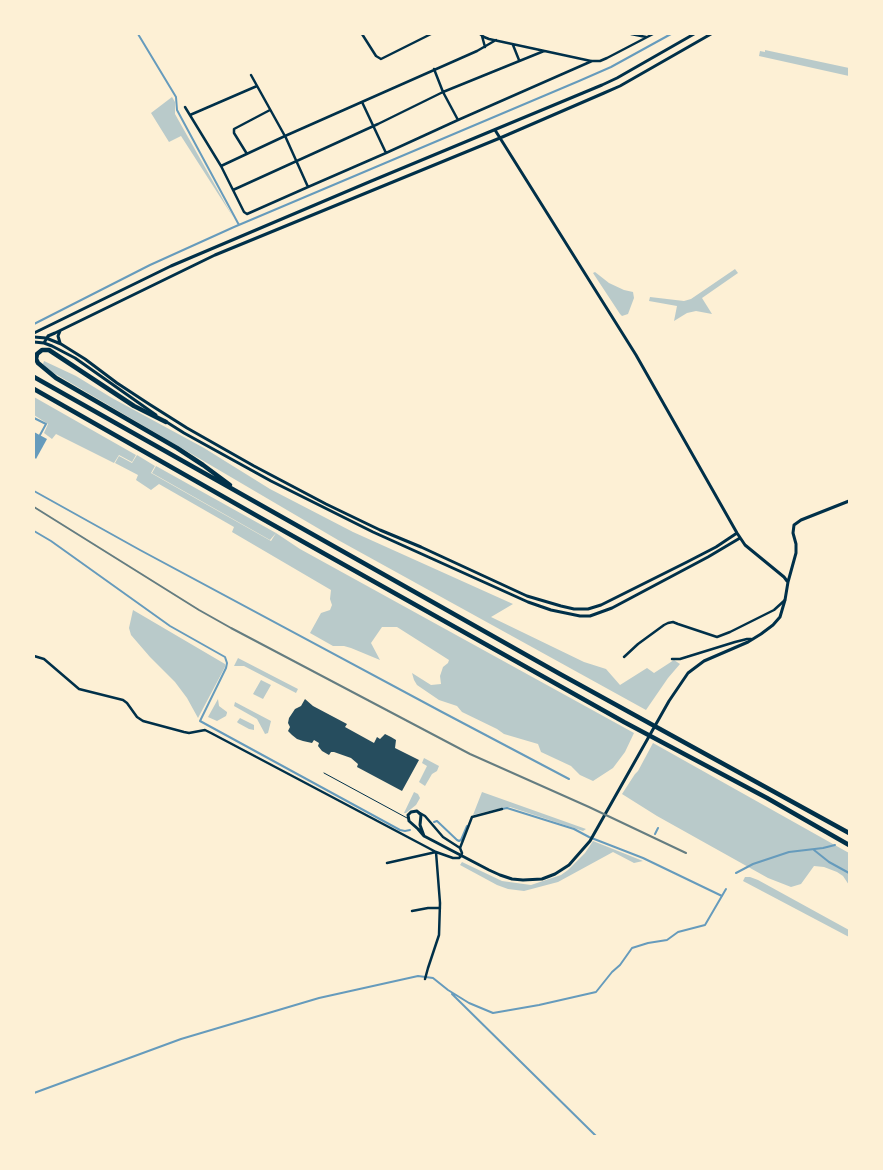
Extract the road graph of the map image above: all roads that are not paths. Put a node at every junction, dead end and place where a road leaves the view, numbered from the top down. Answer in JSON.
{"nodes":[{"id":1,"x":368,"y":34,"type":"edge"},
{"id":2,"x":431,"y":34,"type":"edge"},
{"id":3,"x":481,"y":34,"type":"edge"},
{"id":4,"x":631,"y":34,"type":"edge"},
{"id":5,"x":654,"y":34,"type":"edge"},
{"id":6,"x":694,"y":34,"type":"edge"},
{"id":7,"x":711,"y":34,"type":"edge"},
{"id":8,"x":363,"y":35,"type":"edge"},
{"id":9,"x":647,"y":37,"type":"junction"},
{"id":10,"x":496,"y":40,"type":"junction"},
{"id":11,"x":513,"y":45,"type":"junction"},
{"id":12,"x":485,"y":47,"type":"junction"},
{"id":13,"x":544,"y":51,"type":"junction"},
{"id":14,"x":520,"y":60,"type":"junction"},
{"id":15,"x":592,"y":61,"type":"junction"},
{"id":16,"x":434,"y":69,"type":"junction"},
{"id":17,"x":252,"y":76,"type":"dead end"},
{"id":18,"x":257,"y":86,"type":"junction"},
{"id":19,"x":444,"y":92,"type":"junction"},
{"id":20,"x":362,"y":102,"type":"junction"},
{"id":21,"x":185,"y":107,"type":"dead end"},
{"id":22,"x":270,"y":110,"type":"junction"},
{"id":23,"x":190,"y":115,"type":"junction"},
{"id":24,"x":458,"y":120,"type":"junction"},
{"id":25,"x":372,"y":126,"type":"junction"},
{"id":26,"x":495,"y":130,"type":"junction"},
{"id":27,"x":285,"y":136,"type":"junction"},
{"id":28,"x":500,"y":138,"type":"junction"},
{"id":29,"x":247,"y":154,"type":"junction"},
{"id":30,"x":386,"y":154,"type":"junction"},
{"id":31,"x":297,"y":161,"type":"junction"},
{"id":32,"x":221,"y":166,"type":"junction"},
{"id":33,"x":308,"y":187,"type":"junction"},
{"id":34,"x":233,"y":190,"type":"junction"},
{"id":35,"x":61,"y":330,"type":"junction"},
{"id":36,"x":34,"y":333,"type":"edge"},
{"id":37,"x":34,"y":337,"type":"edge"},
{"id":38,"x":46,"y":338,"type":"junction"},
{"id":39,"x":34,"y":342,"type":"edge"},
{"id":40,"x":44,"y":343,"type":"junction"},
{"id":41,"x":61,"y":344,"type":"junction"},
{"id":42,"x":34,"y":377,"type":"edge"},
{"id":43,"x":34,"y":389,"type":"edge"},
{"id":44,"x":166,"y":422,"type":"junction"},
{"id":45,"x":244,"y":496,"type":"junction"},
{"id":46,"x":849,"y":501,"type":"edge"},
{"id":47,"x":238,"y":506,"type":"junction"},
{"id":48,"x":737,"y":533,"type":"junction"},
{"id":49,"x":740,"y":538,"type":"junction"},
{"id":50,"x":788,"y":582,"type":"junction"},
{"id":51,"x":785,"y":600,"type":"junction"},
{"id":52,"x":752,"y":639,"type":"junction"},
{"id":53,"x":34,"y":656,"type":"edge"},
{"id":54,"x":624,"y":657,"type":"dead end"},
{"id":55,"x":672,"y":659,"type":"dead end"},
{"id":56,"x":324,"y":773,"type":"dead end"},
{"id":57,"x":502,"y":810,"type":"dead end"},
{"id":58,"x":418,"y":812,"type":"junction"},
{"id":59,"x":408,"y":819,"type":"junction"},
{"id":60,"x":427,"y":819,"type":"junction"},
{"id":61,"x":421,"y":820,"type":"junction"},
{"id":62,"x":411,"y":824,"type":"junction"},
{"id":63,"x":849,"y":834,"type":"edge"},
{"id":64,"x":424,"y":836,"type":"junction"},
{"id":65,"x":849,"y":845,"type":"edge"},
{"id":66,"x":460,"y":848,"type":"junction"},
{"id":67,"x":436,"y":852,"type":"junction"},
{"id":68,"x":387,"y":863,"type":"dead end"},
{"id":69,"x":440,"y":908,"type":"junction"},
{"id":70,"x":412,"y":911,"type":"dead end"},
{"id":71,"x":425,"y":979,"type":"dead end"}],
"edges":[{"from":1,"to":8,"type":"street"},
{"from":2,"to":8,"type":"street"},
{"from":3,"to":10,"type":"street"},
{"from":3,"to":12,"type":"street"},
{"from":4,"to":9,"type":"street"},
{"from":5,"to":9,"type":"street"},
{"from":6,"to":26,"type":"street"},
{"from":7,"to":28,"type":"street"},
{"from":9,"to":15,"type":"street"},
{"from":10,"to":11,"type":"street"},
{"from":10,"to":12,"type":"street"},
{"from":11,"to":13,"type":"street"},
{"from":11,"to":14,"type":"street"},
{"from":12,"to":16,"type":"street"},
{"from":13,"to":14,"type":"street"},
{"from":13,"to":15,"type":"street"},
{"from":14,"to":19,"type":"street"},
{"from":15,"to":24,"type":"street"},
{"from":16,"to":19,"type":"street"},
{"from":16,"to":20,"type":"street"},
{"from":17,"to":18,"type":"street"},
{"from":18,"to":22,"type":"street"},
{"from":18,"to":23,"type":"street"},
{"from":19,"to":24,"type":"street"},
{"from":19,"to":25,"type":"street"},
{"from":20,"to":25,"type":"street"},
{"from":20,"to":27,"type":"street"},
{"from":21,"to":23,"type":"street"},
{"from":22,"to":27,"type":"street"},
{"from":22,"to":29,"type":"street"},
{"from":23,"to":32,"type":"street"},
{"from":24,"to":30,"type":"street"},
{"from":25,"to":30,"type":"street"},
{"from":25,"to":31,"type":"street"},
{"from":26,"to":28,"type":"street"},
{"from":26,"to":36,"type":"street"},
{"from":27,"to":29,"type":"street"},
{"from":27,"to":31,"type":"street"},
{"from":28,"to":35,"type":"street"},
{"from":28,"to":48,"type":"street"},
{"from":29,"to":32,"type":"street"},
{"from":30,"to":33,"type":"street"},
{"from":31,"to":33,"type":"street"},
{"from":31,"to":34,"type":"street"},
{"from":32,"to":34,"type":"street"},
{"from":33,"to":34,"type":"street"},
{"from":35,"to":38,"type":"street"},
{"from":35,"to":41,"type":"street"},
{"from":37,"to":38,"type":"street"},
{"from":38,"to":40,"type":"street"},
{"from":38,"to":41,"type":"street"},
{"from":39,"to":40,"type":"street"},
{"from":40,"to":44,"type":"street"},
{"from":41,"to":48,"type":"street"},
{"from":42,"to":45,"type":"highway"},
{"from":43,"to":47,"type":"highway"},
{"from":44,"to":45,"type":"highway"},
{"from":44,"to":49,"type":"street"},
{"from":45,"to":47,"type":"highway"},
{"from":45,"to":63,"type":"highway"},
{"from":46,"to":50,"type":"street"},
{"from":47,"to":65,"type":"highway"},
{"from":48,"to":49,"type":"street"},
{"from":49,"to":50,"type":"street"},
{"from":50,"to":51,"type":"street"},
{"from":51,"to":52,"type":"street"},
{"from":51,"to":54,"type":"street"},
{"from":52,"to":55,"type":"street"},
{"from":52,"to":64,"type":"street"},
{"from":53,"to":67,"type":"street"},
{"from":56,"to":59,"type":"lane"},
{"from":57,"to":66,"type":"street"},
{"from":58,"to":59,"type":"street"},
{"from":58,"to":60,"type":"street"},
{"from":58,"to":61,"type":"street"},
{"from":59,"to":62,"type":"street"},
{"from":60,"to":61,"type":"street"},
{"from":60,"to":66,"type":"street"},
{"from":61,"to":62,"type":"street"},
{"from":61,"to":64,"type":"street"},
{"from":62,"to":64,"type":"street"},
{"from":66,"to":67,"type":"street"},
{"from":67,"to":68,"type":"street"},
{"from":67,"to":69,"type":"street"},
{"from":69,"to":70,"type":"street"},
{"from":69,"to":71,"type":"street"}]}
